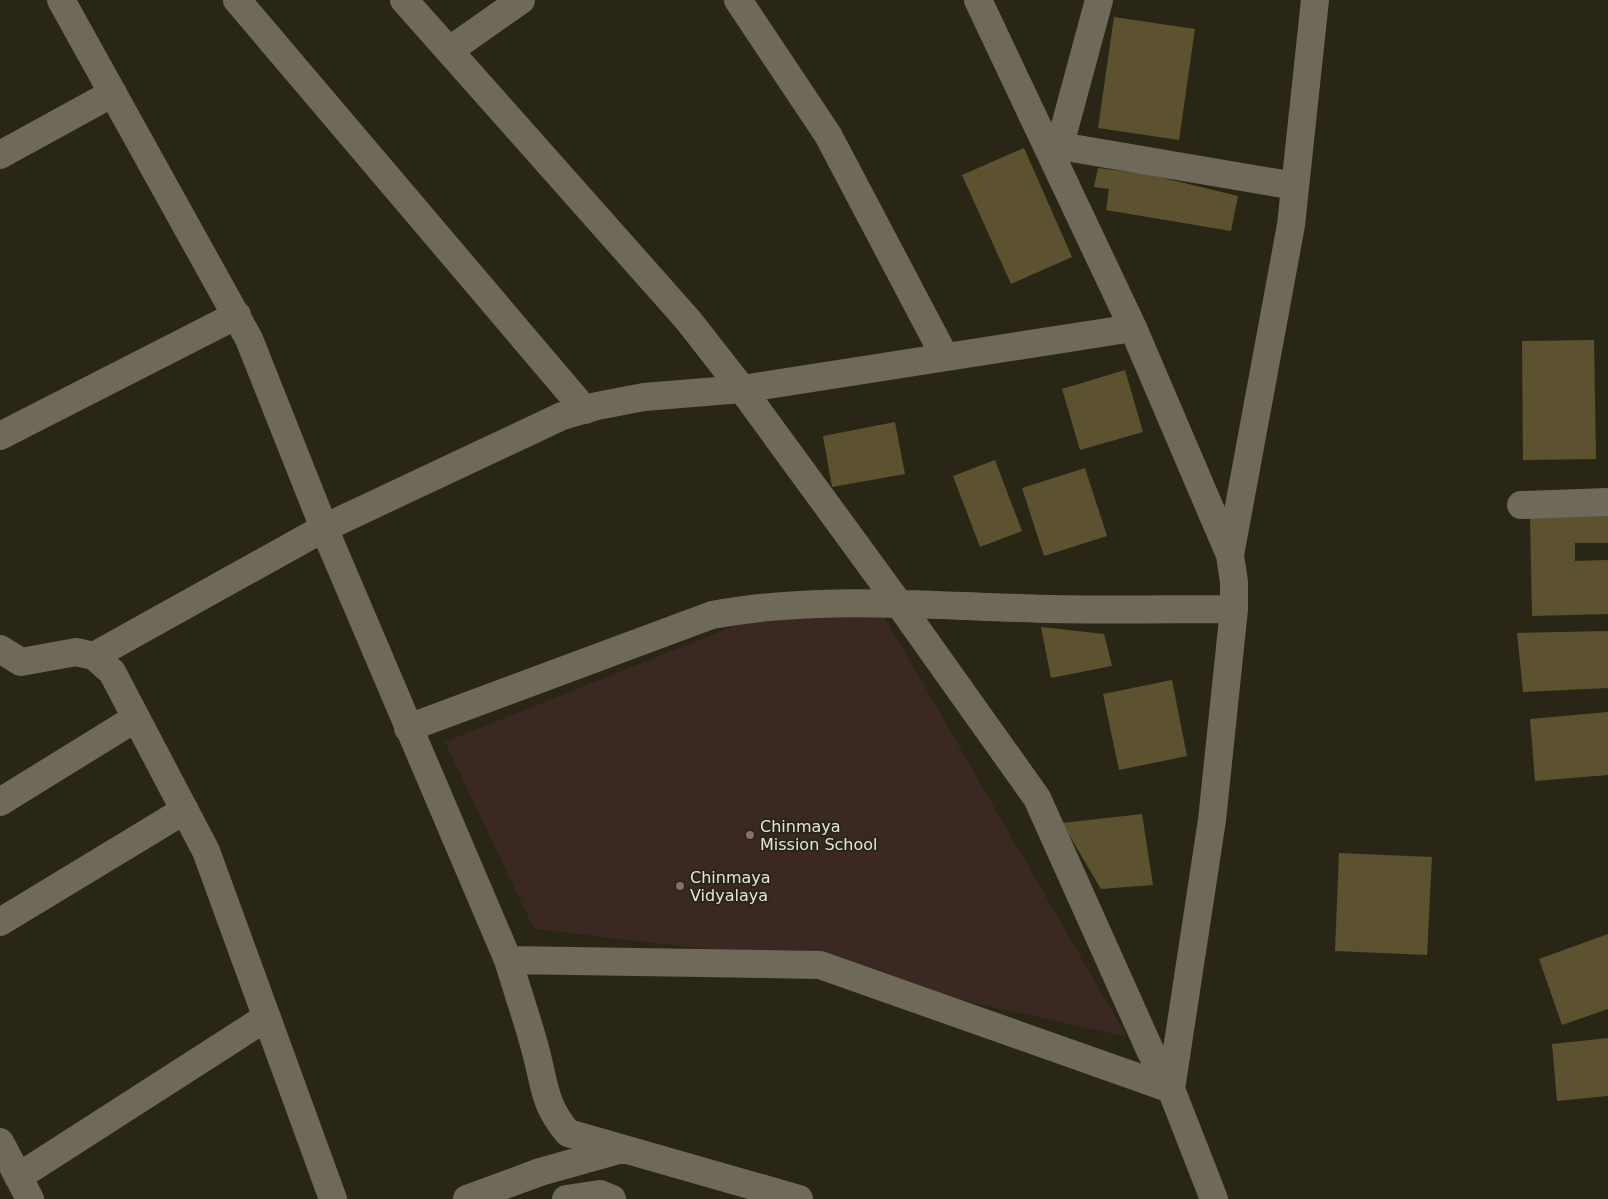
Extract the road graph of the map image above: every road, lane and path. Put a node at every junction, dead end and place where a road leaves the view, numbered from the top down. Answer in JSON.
{"nodes":[{"id":1,"x":61,"y":0,"type":"edge"},
{"id":2,"x":237,"y":0,"type":"edge"},
{"id":3,"x":404,"y":0,"type":"edge"},
{"id":4,"x":521,"y":0,"type":"edge"},
{"id":5,"x":738,"y":0,"type":"edge"},
{"id":6,"x":978,"y":0,"type":"edge"},
{"id":7,"x":1099,"y":0,"type":"edge"},
{"id":8,"x":1315,"y":0,"type":"edge"},
{"id":9,"x":450,"y":50,"type":"junction"},
{"id":10,"x":113,"y":93,"type":"junction"},
{"id":11,"x":0,"y":155,"type":"edge"},
{"id":12,"x":1057,"y":155,"type":"junction"},
{"id":13,"x":1295,"y":186,"type":"junction"},
{"id":14,"x":236,"y":315,"type":"junction"},
{"id":15,"x":1134,"y":328,"type":"junction"},
{"id":16,"x":945,"y":357,"type":"junction"},
{"id":17,"x":742,"y":389,"type":"junction"},
{"id":18,"x":585,"y":410,"type":"junction"},
{"id":19,"x":0,"y":436,"type":"edge"},
{"id":20,"x":1608,"y":502,"type":"edge"},
{"id":21,"x":1521,"y":505,"type":"dead end"},
{"id":22,"x":324,"y":528,"type":"junction"},
{"id":23,"x":1230,"y":555,"type":"junction"},
{"id":24,"x":899,"y":604,"type":"junction"},
{"id":25,"x":1234,"y":609,"type":"junction"},
{"id":26,"x":94,"y":656,"type":"junction"},
{"id":27,"x":7,"y":662,"type":"edge"},
{"id":28,"x":136,"y":718,"type":"junction"},
{"id":29,"x":408,"y":728,"type":"junction"},
{"id":30,"x":0,"y":802,"type":"edge"},
{"id":31,"x":185,"y":810,"type":"junction"},
{"id":32,"x":0,"y":922,"type":"edge"},
{"id":33,"x":508,"y":960,"type":"junction"},
{"id":34,"x":267,"y":1017,"type":"junction"},
{"id":35,"x":1171,"y":1089,"type":"junction"},
{"id":36,"x":0,"y":1142,"type":"edge"},
{"id":37,"x":624,"y":1149,"type":"junction"},
{"id":38,"x":24,"y":1188,"type":"edge"},
{"id":39,"x":334,"y":1199,"type":"edge"},
{"id":40,"x":467,"y":1199,"type":"edge"},
{"id":41,"x":566,"y":1199,"type":"edge"},
{"id":42,"x":612,"y":1199,"type":"edge"},
{"id":43,"x":799,"y":1199,"type":"edge"},
{"id":44,"x":1214,"y":1199,"type":"edge"}],
"edges":[{"from":1,"to":10,"type":"street"},
{"from":2,"to":18,"type":"street"},
{"from":3,"to":9,"type":"street"},
{"from":4,"to":9,"type":"street"},
{"from":5,"to":16,"type":"street"},
{"from":6,"to":12,"type":"street"},
{"from":7,"to":12,"type":"street"},
{"from":8,"to":13,"type":"street"},
{"from":9,"to":17,"type":"street"},
{"from":10,"to":11,"type":"street"},
{"from":10,"to":14,"type":"street"},
{"from":12,"to":13,"type":"street"},
{"from":12,"to":15,"type":"street"},
{"from":13,"to":23,"type":"street"},
{"from":14,"to":19,"type":"street"},
{"from":14,"to":22,"type":"street"},
{"from":15,"to":16,"type":"street"},
{"from":15,"to":23,"type":"street"},
{"from":16,"to":17,"type":"street"},
{"from":17,"to":18,"type":"street"},
{"from":17,"to":24,"type":"street"},
{"from":18,"to":22,"type":"street"},
{"from":20,"to":21,"type":"street"},
{"from":22,"to":26,"type":"street"},
{"from":22,"to":29,"type":"street"},
{"from":23,"to":25,"type":"street"},
{"from":24,"to":25,"type":"street"},
{"from":24,"to":29,"type":"street"},
{"from":24,"to":35,"type":"street"},
{"from":25,"to":35,"type":"street"},
{"from":26,"to":27,"type":"street"},
{"from":26,"to":28,"type":"street"},
{"from":28,"to":30,"type":"street"},
{"from":28,"to":31,"type":"street"},
{"from":29,"to":33,"type":"street"},
{"from":31,"to":32,"type":"street"},
{"from":31,"to":34,"type":"street"},
{"from":33,"to":35,"type":"street"},
{"from":33,"to":37,"type":"street"},
{"from":34,"to":38,"type":"street"},
{"from":34,"to":39,"type":"street"},
{"from":35,"to":44,"type":"street"},
{"from":36,"to":38,"type":"street"},
{"from":37,"to":40,"type":"street"},
{"from":37,"to":43,"type":"street"},
{"from":41,"to":42,"type":"street"}]}
